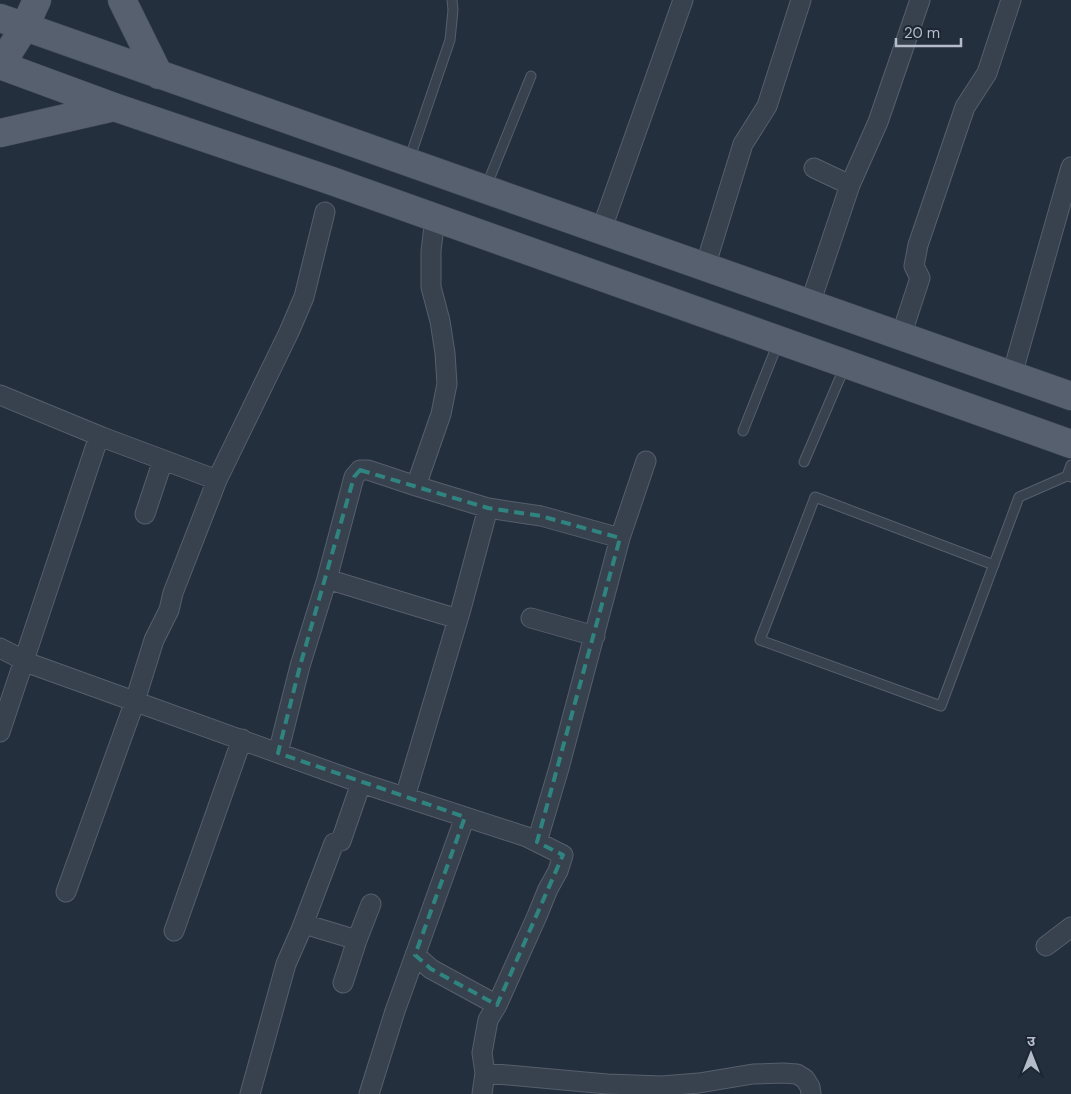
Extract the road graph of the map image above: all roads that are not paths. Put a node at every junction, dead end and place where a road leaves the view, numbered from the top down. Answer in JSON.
{"nodes":[{"id":1,"x":37,"y":0,"type":"edge"},
{"id":2,"x":122,"y":0,"type":"edge"},
{"id":3,"x":452,"y":0,"type":"edge"},
{"id":4,"x":683,"y":0,"type":"edge"},
{"id":5,"x":801,"y":0,"type":"edge"},
{"id":6,"x":920,"y":0,"type":"edge"},
{"id":7,"x":1011,"y":0,"type":"edge"},
{"id":8,"x":12,"y":23,"type":"edge"},
{"id":9,"x":0,"y":65,"type":"edge"},
{"id":10,"x":159,"y":75,"type":"junction"},
{"id":11,"x":531,"y":76,"type":"dead end"},
{"id":12,"x":114,"y":107,"type":"junction"},
{"id":13,"x":0,"y":133,"type":"edge"},
{"id":14,"x":408,"y":162,"type":"junction"},
{"id":15,"x":1071,"y":167,"type":"edge"},
{"id":16,"x":814,"y":168,"type":"dead end"},
{"id":17,"x":850,"y":184,"type":"junction"},
{"id":18,"x":485,"y":190,"type":"junction"},
{"id":19,"x":325,"y":212,"type":"dead end"},
{"id":20,"x":436,"y":218,"type":"junction"},
{"id":21,"x":602,"y":231,"type":"junction"},
{"id":22,"x":705,"y":268,"type":"junction"},
{"id":23,"x":810,"y":304,"type":"junction"},
{"id":24,"x":900,"y":336,"type":"junction"},
{"id":25,"x":779,"y":340,"type":"junction"},
{"id":26,"x":846,"y":364,"type":"junction"},
{"id":27,"x":1012,"y":375,"type":"junction"},
{"id":28,"x":0,"y":395,"type":"edge"},
{"id":29,"x":1071,"y":396,"type":"edge"},
{"id":30,"x":743,"y":432,"type":"dead end"},
{"id":31,"x":99,"y":436,"type":"junction"},
{"id":32,"x":1071,"y":444,"type":"edge"},
{"id":33,"x":163,"y":460,"type":"junction"},
{"id":34,"x":646,"y":462,"type":"dead end"},
{"id":35,"x":804,"y":462,"type":"dead end"},
{"id":36,"x":1071,"y":465,"type":"edge"},
{"id":37,"x":1069,"y":477,"type":"edge"},
{"id":38,"x":217,"y":480,"type":"junction"},
{"id":39,"x":416,"y":486,"type":"junction"},
{"id":40,"x":488,"y":508,"type":"junction"},
{"id":41,"x":145,"y":514,"type":"dead end"},
{"id":42,"x":620,"y":538,"type":"junction"},
{"id":43,"x":994,"y":566,"type":"junction"},
{"id":44,"x":327,"y":579,"type":"junction"},
{"id":45,"x":531,"y":618,"type":"dead end"},
{"id":46,"x":458,"y":619,"type":"junction"},
{"id":47,"x":595,"y":636,"type":"junction"},
{"id":48,"x":0,"y":648,"type":"edge"},
{"id":49,"x":25,"y":661,"type":"junction"},
{"id":50,"x":135,"y":701,"type":"junction"},
{"id":51,"x":0,"y":732,"type":"edge"},
{"id":52,"x":242,"y":740,"type":"junction"},
{"id":53,"x":278,"y":753,"type":"junction"},
{"id":54,"x":361,"y":783,"type":"junction"},
{"id":55,"x":405,"y":797,"type":"junction"},
{"id":56,"x":465,"y":817,"type":"junction"},
{"id":57,"x":537,"y":842,"type":"junction"},
{"id":58,"x":66,"y":892,"type":"dead end"},
{"id":59,"x":371,"y":904,"type":"dead end"},
{"id":60,"x":304,"y":924,"type":"junction"},
{"id":61,"x":1071,"y":927,"type":"edge"},
{"id":62,"x":174,"y":931,"type":"dead end"},
{"id":63,"x":357,"y":940,"type":"junction"},
{"id":64,"x":1046,"y":946,"type":"dead end"},
{"id":65,"x":415,"y":955,"type":"junction"},
{"id":66,"x":343,"y":983,"type":"dead end"},
{"id":67,"x":497,"y":1005,"type":"junction"},
{"id":68,"x":485,"y":1073,"type":"junction"},
{"id":69,"x":250,"y":1094,"type":"edge"},
{"id":70,"x":369,"y":1094,"type":"edge"},
{"id":71,"x":482,"y":1094,"type":"edge"},
{"id":72,"x":811,"y":1094,"type":"edge"}],
"edges":[{"from":1,"to":8,"type":"main road"},
{"from":2,"to":10,"type":"main road"},
{"from":3,"to":14,"type":"lane"},
{"from":4,"to":21,"type":"street"},
{"from":5,"to":22,"type":"street"},
{"from":6,"to":17,"type":"street"},
{"from":7,"to":24,"type":"street"},
{"from":8,"to":9,"type":"main road"},
{"from":8,"to":10,"type":"main road"},
{"from":9,"to":12,"type":"main road"},
{"from":10,"to":14,"type":"main road"},
{"from":11,"to":18,"type":"lane"},
{"from":12,"to":13,"type":"main road"},
{"from":12,"to":20,"type":"main road"},
{"from":14,"to":18,"type":"main road"},
{"from":15,"to":27,"type":"street"},
{"from":16,"to":17,"type":"street"},
{"from":17,"to":23,"type":"street"},
{"from":18,"to":21,"type":"main road"},
{"from":19,"to":38,"type":"street"},
{"from":20,"to":25,"type":"main road"},
{"from":20,"to":39,"type":"street"},
{"from":21,"to":22,"type":"main road"},
{"from":22,"to":23,"type":"main road"},
{"from":23,"to":24,"type":"main road"},
{"from":24,"to":27,"type":"main road"},
{"from":25,"to":26,"type":"main road"},
{"from":25,"to":30,"type":"lane"},
{"from":26,"to":32,"type":"main road"},
{"from":26,"to":35,"type":"lane"},
{"from":27,"to":29,"type":"main road"},
{"from":28,"to":31,"type":"street"},
{"from":31,"to":33,"type":"street"},
{"from":31,"to":49,"type":"street"},
{"from":33,"to":38,"type":"street"},
{"from":33,"to":41,"type":"street"},
{"from":34,"to":42,"type":"street"},
{"from":36,"to":37,"type":"lane"},
{"from":37,"to":43,"type":"lane"},
{"from":38,"to":50,"type":"street"},
{"from":39,"to":40,"type":"street"},
{"from":39,"to":44,"type":"street"},
{"from":40,"to":42,"type":"street"},
{"from":40,"to":46,"type":"street"},
{"from":42,"to":47,"type":"street"},
{"from":43,"to":43,"type":"lane"},
{"from":44,"to":46,"type":"street"},
{"from":44,"to":53,"type":"street"},
{"from":45,"to":47,"type":"street"},
{"from":46,"to":55,"type":"street"},
{"from":47,"to":57,"type":"street"},
{"from":48,"to":49,"type":"street"},
{"from":49,"to":50,"type":"street"},
{"from":49,"to":51,"type":"street"},
{"from":50,"to":52,"type":"street"},
{"from":50,"to":58,"type":"street"},
{"from":52,"to":53,"type":"street"},
{"from":52,"to":62,"type":"street"},
{"from":53,"to":54,"type":"street"},
{"from":54,"to":55,"type":"street"},
{"from":54,"to":60,"type":"street"},
{"from":55,"to":56,"type":"street"},
{"from":56,"to":57,"type":"street"},
{"from":56,"to":65,"type":"street"},
{"from":57,"to":67,"type":"street"},
{"from":59,"to":63,"type":"street"},
{"from":60,"to":63,"type":"street"},
{"from":60,"to":69,"type":"street"},
{"from":61,"to":64,"type":"street"},
{"from":63,"to":66,"type":"street"},
{"from":65,"to":67,"type":"street"},
{"from":65,"to":70,"type":"street"},
{"from":67,"to":68,"type":"street"},
{"from":68,"to":71,"type":"street"},
{"from":68,"to":72,"type":"street"}]}
